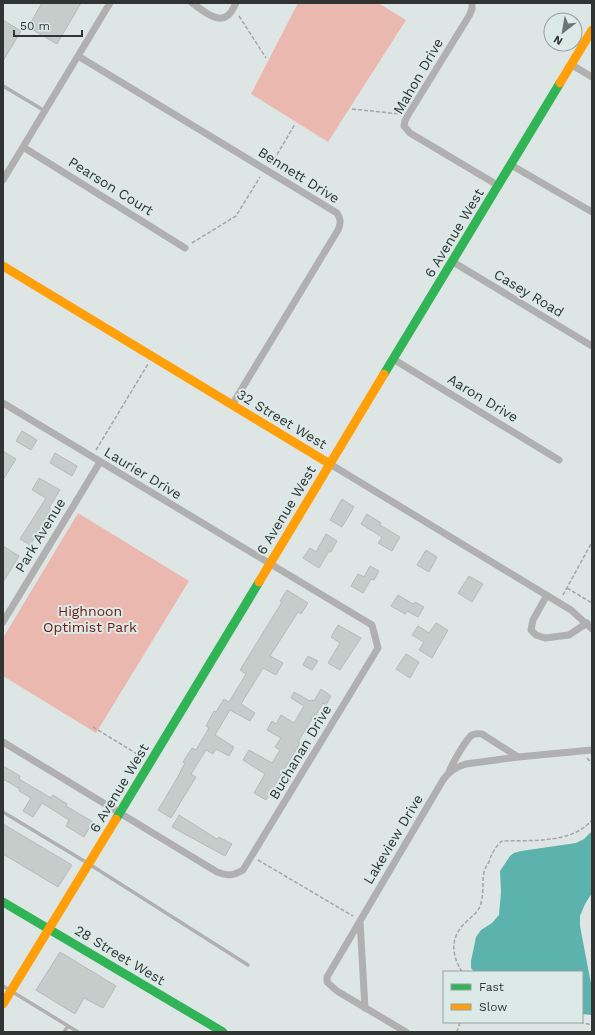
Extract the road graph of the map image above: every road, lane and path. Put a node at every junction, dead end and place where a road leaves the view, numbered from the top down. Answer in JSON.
{"nodes":[{"id":1,"x":110,"y":3,"type":"edge"},
{"id":2,"x":192,"y":3,"type":"edge"},
{"id":3,"x":472,"y":3,"type":"edge"},
{"id":4,"x":235,"y":5,"type":"edge"},
{"id":5,"x":592,"y":30,"type":"edge"},
{"id":6,"x":78,"y":56,"type":"junction"},
{"id":7,"x":266,"y":58,"type":"dead end"},
{"id":8,"x":572,"y":65,"type":"junction"},
{"id":9,"x":592,"y":77,"type":"edge"},
{"id":10,"x":3,"y":86,"type":"edge"},
{"id":11,"x":352,"y":109,"type":"dead end"},
{"id":12,"x":45,"y":111,"type":"junction"},
{"id":13,"x":408,"y":115,"type":"junction"},
{"id":14,"x":295,"y":124,"type":"dead end"},
{"id":15,"x":23,"y":147,"type":"junction"},
{"id":16,"x":511,"y":165,"type":"junction"},
{"id":17,"x":266,"y":170,"type":"junction"},
{"id":18,"x":3,"y":180,"type":"edge"},
{"id":19,"x":499,"y":186,"type":"junction"},
{"id":20,"x":592,"y":212,"type":"edge"},
{"id":21,"x":185,"y":248,"type":"joint"},
{"id":22,"x":453,"y":262,"type":"junction"},
{"id":23,"x":3,"y":266,"type":"edge"},
{"id":24,"x":592,"y":346,"type":"edge"},
{"id":25,"x":152,"y":356,"type":"junction"},
{"id":26,"x":393,"y":359,"type":"junction"},
{"id":27,"x":3,"y":403,"type":"edge"},
{"id":28,"x":232,"y":405,"type":"junction"},
{"id":29,"x":92,"y":457,"type":"junction"},
{"id":30,"x":559,"y":460,"type":"dead end"},
{"id":31,"x":100,"y":462,"type":"junction"},
{"id":32,"x":330,"y":464,"type":"junction"},
{"id":33,"x":592,"y":542,"type":"edge"},
{"id":34,"x":269,"y":564,"type":"junction"},
{"id":35,"x":547,"y":595,"type":"junction"},
{"id":36,"x":592,"y":603,"type":"edge"},
{"id":37,"x":3,"y":622,"type":"edge"},
{"id":38,"x":589,"y":626,"type":"edge"},
{"id":39,"x":93,"y":727,"type":"dead end"},
{"id":40,"x":3,"y":742,"type":"edge"},
{"id":41,"x":592,"y":750,"type":"edge"},
{"id":42,"x":518,"y":757,"type":"junction"},
{"id":43,"x":150,"y":762,"type":"junction"},
{"id":44,"x":449,"y":772,"type":"junction"},
{"id":45,"x":3,"y":812,"type":"edge"},
{"id":46,"x":120,"y":813,"type":"junction"},
{"id":47,"x":592,"y":820,"type":"edge"},
{"id":48,"x":252,"y":856,"type":"junction"},
{"id":49,"x":89,"y":864,"type":"junction"},
{"id":50,"x":3,"y":902,"type":"edge"},
{"id":51,"x":360,"y":920,"type":"junction"},
{"id":52,"x":50,"y":929,"type":"junction"},
{"id":53,"x":248,"y":965,"type":"dead end"},
{"id":54,"x":461,"y":971,"type":"edge"},
{"id":55,"x":7,"y":989,"type":"edge"},
{"id":56,"x":3,"y":1004,"type":"edge"},
{"id":57,"x":366,"y":1008,"type":"junction"},
{"id":58,"x":68,"y":1026,"type":"junction"},
{"id":59,"x":64,"y":1032,"type":"edge"},
{"id":60,"x":78,"y":1032,"type":"edge"},
{"id":61,"x":223,"y":1032,"type":"edge"},
{"id":62,"x":406,"y":1032,"type":"edge"}],
"edges":[{"from":1,"to":6,"type":"street"},
{"from":2,"to":4,"type":"street"},
{"from":3,"to":13,"type":"street","name":"Mahon Drive"},
{"from":4,"to":7,"type":"path"},
{"from":5,"to":8,"type":"street","name":"6 Avenue West"},
{"from":6,"to":12,"type":"street"},
{"from":6,"to":17,"type":"street","name":"Bennett Drive"},
{"from":8,"to":9,"type":"street"},
{"from":8,"to":16,"type":"street","name":"6 Avenue West"},
{"from":10,"to":12,"type":"lane"},
{"from":11,"to":13,"type":"path"},
{"from":12,"to":15,"type":"street"},
{"from":13,"to":19,"type":"street","name":"Mahon Drive"},
{"from":14,"to":17,"type":"path"},
{"from":15,"to":18,"type":"street"},
{"from":15,"to":21,"type":"street","name":"Pearson Court"},
{"from":16,"to":19,"type":"street","name":"6 Avenue West"},
{"from":16,"to":20,"type":"street"},
{"from":17,"to":21,"type":"path"},
{"from":17,"to":28,"type":"street","name":"Bennett Drive"},
{"from":19,"to":22,"type":"street","name":"6 Avenue West"},
{"from":22,"to":24,"type":"street","name":"Casey Road"},
{"from":22,"to":26,"type":"street","name":"6 Avenue West"},
{"from":23,"to":25,"type":"street","name":"32 Street West"},
{"from":25,"to":28,"type":"street","name":"32 Street West"},
{"from":25,"to":29,"type":"path"},
{"from":26,"to":30,"type":"street","name":"Aaron Drive"},
{"from":26,"to":32,"type":"street","name":"6 Avenue West"},
{"from":27,"to":29,"type":"street","name":"Laurier Drive"},
{"from":28,"to":32,"type":"street","name":"32 Street West"},
{"from":29,"to":31,"type":"street","name":"Laurier Drive"},
{"from":31,"to":34,"type":"street","name":"Laurier Drive"},
{"from":31,"to":37,"type":"street","name":"Park Avenue"},
{"from":32,"to":34,"type":"street","name":"6 Avenue West"},
{"from":32,"to":35,"type":"street","name":"32 Street West"},
{"from":33,"to":36,"type":"path"},
{"from":34,"to":43,"type":"street","name":"6 Avenue West"},
{"from":34,"to":48,"type":"street","name":"Buchanan Drive"},
{"from":35,"to":38,"type":"street","name":"32 Street West"},
{"from":35,"to":38,"type":"street","name":"32 Street West"},
{"from":39,"to":43,"type":"path"},
{"from":40,"to":46,"type":"street"},
{"from":41,"to":42,"type":"street"},
{"from":42,"to":44,"type":"street"},
{"from":42,"to":44,"type":"street","name":"Lakeview Drive"},
{"from":43,"to":46,"type":"street","name":"6 Avenue West"},
{"from":44,"to":51,"type":"street","name":"Lakeview Drive"},
{"from":45,"to":49,"type":"lane"},
{"from":46,"to":48,"type":"street","name":"Buchanan Drive"},
{"from":46,"to":49,"type":"street","name":"6 Avenue West"},
{"from":47,"to":54,"type":"path"},
{"from":48,"to":51,"type":"path"},
{"from":49,"to":52,"type":"street","name":"6 Avenue West"},
{"from":49,"to":53,"type":"lane"},
{"from":50,"to":52,"type":"street","name":"28 Street West"},
{"from":51,"to":57,"type":"street"},
{"from":51,"to":57,"type":"street","name":"Lakeview Drive"},
{"from":52,"to":55,"type":"street","name":"6 Avenue West"},
{"from":52,"to":61,"type":"street","name":"28 Street West"},
{"from":55,"to":56,"type":"street","name":"6 Avenue West"},
{"from":55,"to":58,"type":"lane"},
{"from":57,"to":62,"type":"street","name":"Lakeview Drive"},
{"from":58,"to":59,"type":"lane"},
{"from":58,"to":60,"type":"lane"}]}
